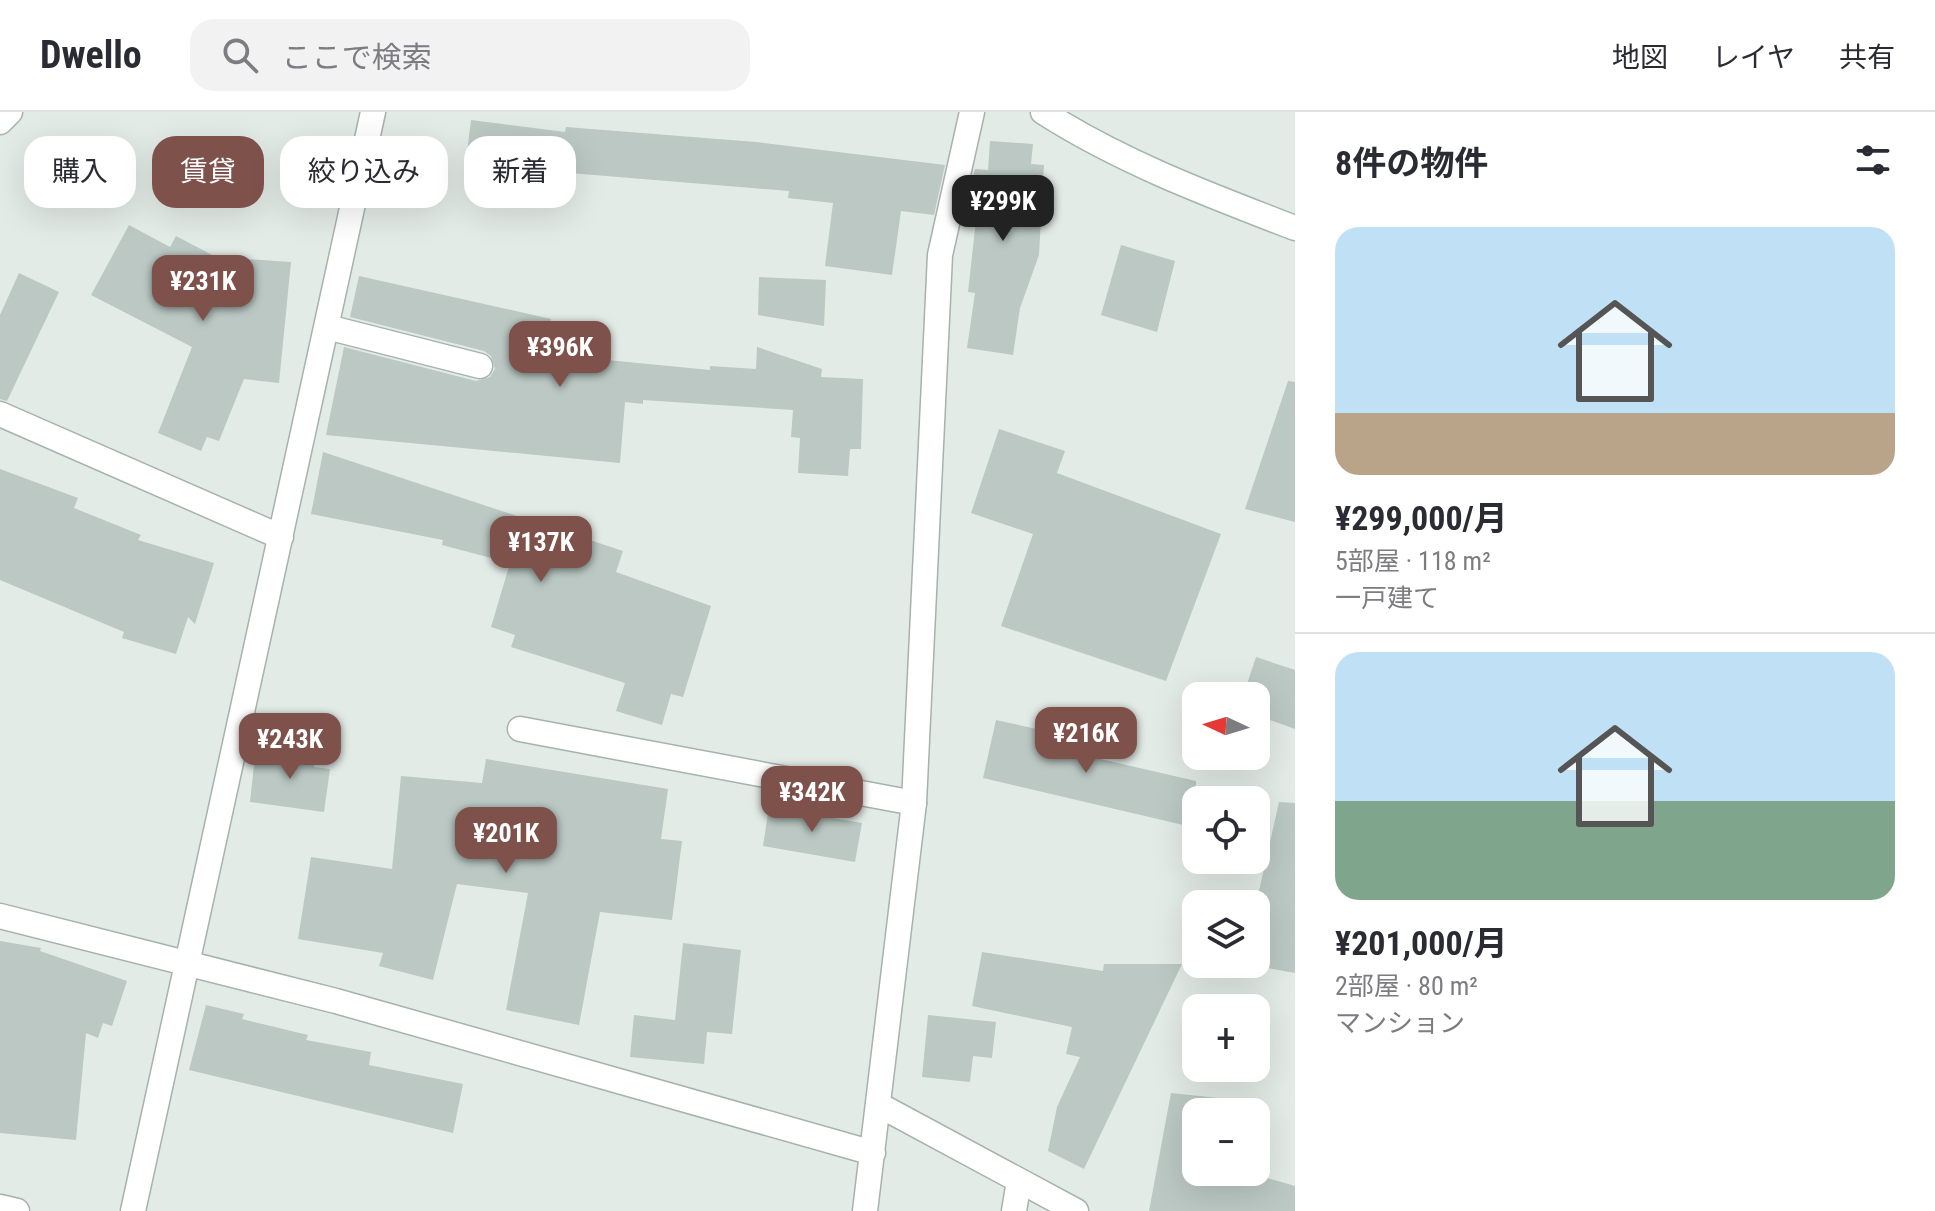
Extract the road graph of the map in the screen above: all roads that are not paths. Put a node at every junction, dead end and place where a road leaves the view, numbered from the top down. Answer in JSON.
{"nodes":[{"id":1,"x":10,"y":112,"type":"edge"},
{"id":2,"x":373,"y":112,"type":"edge"},
{"id":3,"x":972,"y":112,"type":"edge"},
{"id":4,"x":1043,"y":112,"type":"edge"},
{"id":5,"x":0,"y":122,"type":"edge"},
{"id":6,"x":1295,"y":228,"type":"edge"},
{"id":7,"x":327,"y":327,"type":"junction"},
{"id":8,"x":480,"y":366,"type":"dead end"},
{"id":9,"x":0,"y":414,"type":"edge"},
{"id":10,"x":281,"y":537,"type":"junction"},
{"id":11,"x":520,"y":729,"type":"dead end"},
{"id":12,"x":914,"y":803,"type":"junction"},
{"id":13,"x":0,"y":916,"type":"edge"},
{"id":14,"x":188,"y":964,"type":"junction"},
{"id":15,"x":879,"y":1105,"type":"junction"},
{"id":16,"x":873,"y":1153,"type":"junction"},
{"id":17,"x":1019,"y":1181,"type":"junction"},
{"id":18,"x":0,"y":1207,"type":"edge"},
{"id":19,"x":17,"y":1211,"type":"edge"},
{"id":20,"x":133,"y":1211,"type":"edge"},
{"id":21,"x":865,"y":1211,"type":"edge"},
{"id":22,"x":1014,"y":1211,"type":"edge"},
{"id":23,"x":1076,"y":1211,"type":"edge"}],
"edges":[{"from":1,"to":5,"type":"street"},
{"from":2,"to":7,"type":"street"},
{"from":3,"to":12,"type":"street"},
{"from":4,"to":6,"type":"street"},
{"from":7,"to":8,"type":"street"},
{"from":7,"to":10,"type":"street"},
{"from":9,"to":10,"type":"street"},
{"from":10,"to":14,"type":"street"},
{"from":11,"to":12,"type":"street"},
{"from":12,"to":15,"type":"street"},
{"from":13,"to":14,"type":"street"},
{"from":14,"to":16,"type":"street"},
{"from":14,"to":20,"type":"street"},
{"from":15,"to":16,"type":"street"},
{"from":15,"to":17,"type":"street"},
{"from":16,"to":21,"type":"street"},
{"from":17,"to":22,"type":"street"},
{"from":17,"to":23,"type":"street"},
{"from":18,"to":19,"type":"street"}]}
